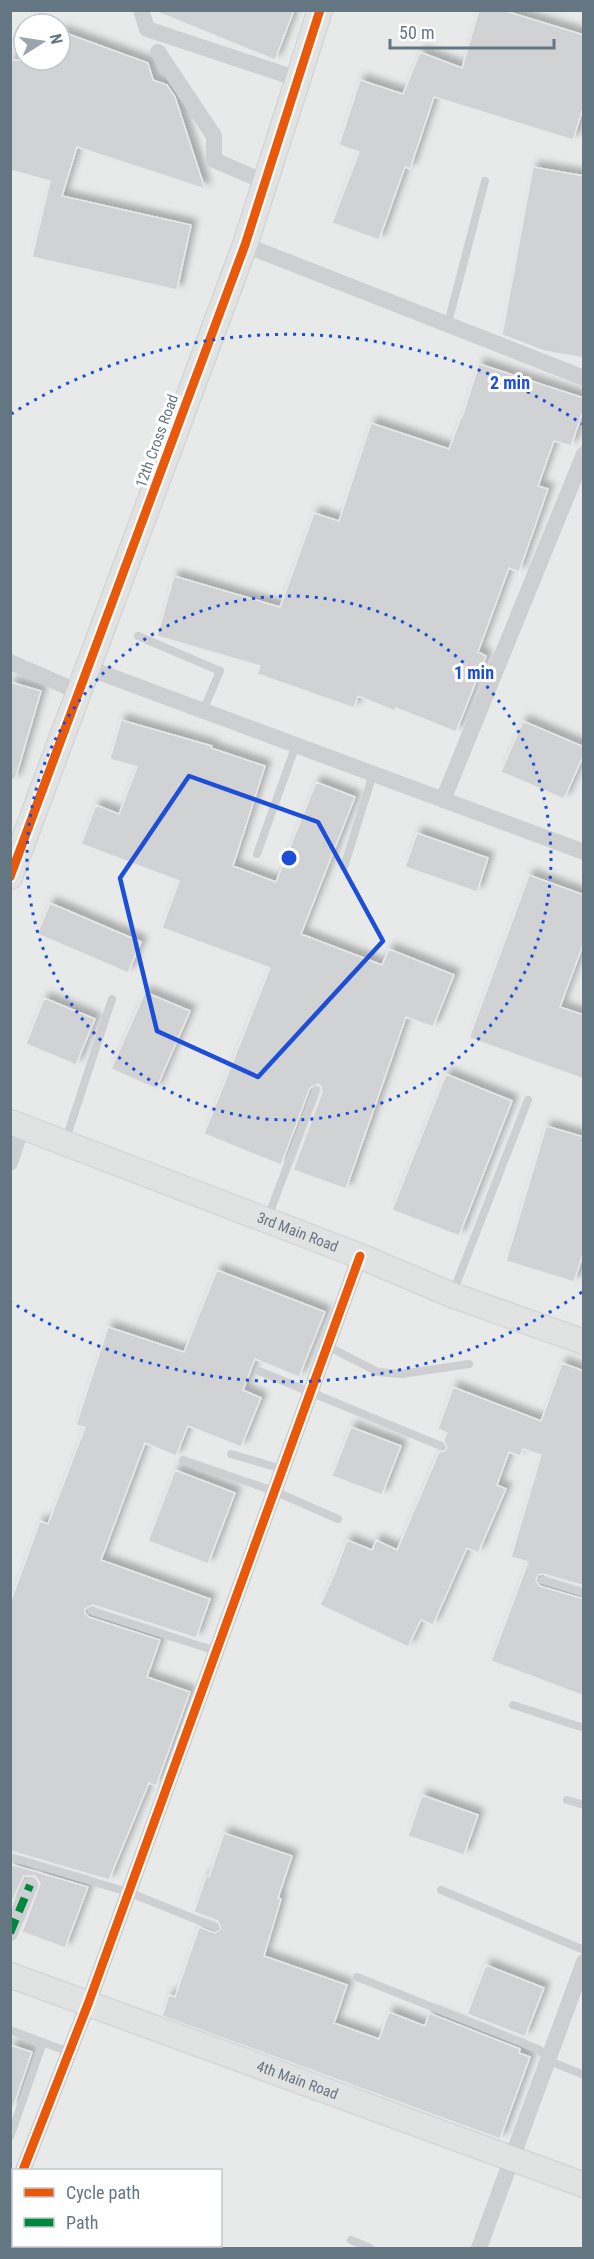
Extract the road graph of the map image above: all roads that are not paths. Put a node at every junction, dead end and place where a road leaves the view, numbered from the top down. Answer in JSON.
{"nodes":[{"id":1,"x":141,"y":10,"type":"edge"},
{"id":2,"x":320,"y":10,"type":"edge"},
{"id":3,"x":158,"y":52,"type":"dead end"},
{"id":4,"x":298,"y":79,"type":"junction"},
{"id":5,"x":265,"y":182,"type":"junction"},
{"id":6,"x":484,"y":182,"type":"dead end"},
{"id":7,"x":245,"y":245,"type":"junction"},
{"id":8,"x":448,"y":323,"type":"junction"},
{"id":9,"x":584,"y":378,"type":"edge"},
{"id":10,"x":584,"y":454,"type":"edge"},
{"id":11,"x":138,"y":636,"type":"dead end"},
{"id":12,"x":10,"y":662,"type":"edge"},
{"id":13,"x":88,"y":668,"type":"junction"},
{"id":14,"x":79,"y":692,"type":"junction"},
{"id":15,"x":203,"y":711,"type":"junction"},
{"id":16,"x":296,"y":745,"type":"junction"},
{"id":17,"x":373,"y":774,"type":"junction"},
{"id":18,"x":443,"y":800,"type":"junction"},
{"id":19,"x":584,"y":852,"type":"edge"},
{"id":20,"x":257,"y":854,"type":"dead end"},
{"id":21,"x":344,"y":867,"type":"dead end"},
{"id":22,"x":10,"y":877,"type":"edge"},
{"id":23,"x":112,"y":999,"type":"dead end"},
{"id":24,"x":316,"y":1090,"type":"dead end"},
{"id":25,"x":528,"y":1100,"type":"dead end"},
{"id":26,"x":16,"y":1124,"type":"edge"},
{"id":27,"x":65,"y":1142,"type":"junction"},
{"id":28,"x":10,"y":1163,"type":"edge"},
{"id":29,"x":267,"y":1221,"type":"junction"},
{"id":30,"x":360,"y":1256,"type":"junction"},
{"id":31,"x":452,"y":1295,"type":"junction"},
{"id":32,"x":584,"y":1342,"type":"edge"},
{"id":33,"x":327,"y":1346,"type":"junction"},
{"id":34,"x":469,"y":1364,"type":"dead end"},
{"id":35,"x":259,"y":1371,"type":"dead end"},
{"id":36,"x":310,"y":1393,"type":"junction"},
{"id":37,"x":441,"y":1446,"type":"dead end"},
{"id":38,"x":231,"y":1454,"type":"dead end"},
{"id":39,"x":183,"y":1460,"type":"dead end"},
{"id":40,"x":282,"y":1469,"type":"junction"},
{"id":41,"x":274,"y":1491,"type":"junction"},
{"id":42,"x":338,"y":1518,"type":"dead end"},
{"id":43,"x":542,"y":1580,"type":"dead end"},
{"id":44,"x":584,"y":1593,"type":"edge"},
{"id":45,"x":91,"y":1611,"type":"dead end"},
{"id":46,"x":216,"y":1651,"type":"junction"},
{"id":47,"x":513,"y":1705,"type":"dead end"},
{"id":48,"x":584,"y":1728,"type":"edge"},
{"id":49,"x":567,"y":1800,"type":"dead end"},
{"id":50,"x":584,"y":1805,"type":"edge"},
{"id":51,"x":10,"y":1857,"type":"edge"},
{"id":52,"x":30,"y":1885,"type":"dead end"},
{"id":53,"x":441,"y":1890,"type":"dead end"},
{"id":54,"x":128,"y":1892,"type":"junction"},
{"id":55,"x":215,"y":1927,"type":"dead end"},
{"id":56,"x":10,"y":1933,"type":"edge"},
{"id":57,"x":584,"y":1950,"type":"edge"},
{"id":58,"x":584,"y":1962,"type":"edge"},
{"id":59,"x":10,"y":1975,"type":"edge"},
{"id":60,"x":357,"y":1977,"type":"dead end"},
{"id":61,"x":88,"y":2004,"type":"junction"},
{"id":62,"x":10,"y":2030,"type":"edge"},
{"id":63,"x":43,"y":2042,"type":"junction"},
{"id":64,"x":69,"y":2052,"type":"junction"},
{"id":65,"x":547,"y":2060,"type":"junction"},
{"id":66,"x":584,"y":2075,"type":"edge"},
{"id":67,"x":10,"y":2137,"type":"edge"},
{"id":68,"x":510,"y":2159,"type":"junction"},
{"id":69,"x":23,"y":2169,"type":"edge"},
{"id":70,"x":584,"y":2185,"type":"edge"},
{"id":71,"x":351,"y":2240,"type":"dead end"},
{"id":72,"x":370,"y":2248,"type":"edge"},
{"id":73,"x":479,"y":2248,"type":"edge"}],
"edges":[{"from":1,"to":4,"type":"street"},
{"from":2,"to":4,"type":"street","name":"12th Cross Road"},
{"from":3,"to":5,"type":"street"},
{"from":4,"to":5,"type":"street","name":"12th Cross Road"},
{"from":5,"to":7,"type":"street","name":"12th Cross Road"},
{"from":6,"to":8,"type":"lane"},
{"from":7,"to":8,"type":"street"},
{"from":7,"to":13,"type":"street","name":"12th Cross Road"},
{"from":8,"to":9,"type":"street"},
{"from":10,"to":18,"type":"street"},
{"from":11,"to":15,"type":"lane"},
{"from":12,"to":14,"type":"street"},
{"from":13,"to":14,"type":"street","name":"12th Cross Road"},
{"from":13,"to":15,"type":"street"},
{"from":14,"to":22,"type":"street","name":"12th Cross Road"},
{"from":15,"to":16,"type":"street"},
{"from":16,"to":17,"type":"street"},
{"from":16,"to":20,"type":"lane"},
{"from":17,"to":18,"type":"street"},
{"from":17,"to":21,"type":"lane"},
{"from":18,"to":19,"type":"street"},
{"from":23,"to":27,"type":"lane"},
{"from":24,"to":29,"type":"lane"},
{"from":25,"to":31,"type":"lane"},
{"from":26,"to":27,"type":"street","name":"3rd Main Road"},
{"from":26,"to":28,"type":"street"},
{"from":27,"to":29,"type":"street","name":"3rd Main Road"},
{"from":29,"to":30,"type":"street","name":"3rd Main Road"},
{"from":30,"to":31,"type":"street","name":"3rd Main Road"},
{"from":30,"to":33,"type":"street"},
{"from":31,"to":32,"type":"street","name":"3rd Main Road"},
{"from":33,"to":34,"type":"lane"},
{"from":33,"to":36,"type":"street"},
{"from":35,"to":36,"type":"lane"},
{"from":36,"to":37,"type":"lane"},
{"from":36,"to":40,"type":"street"},
{"from":38,"to":40,"type":"lane"},
{"from":39,"to":41,"type":"lane"},
{"from":40,"to":41,"type":"street"},
{"from":41,"to":42,"type":"lane"},
{"from":41,"to":46,"type":"street"},
{"from":43,"to":44,"type":"lane"},
{"from":45,"to":46,"type":"lane"},
{"from":46,"to":54,"type":"street"},
{"from":47,"to":48,"type":"lane"},
{"from":49,"to":50,"type":"lane"},
{"from":51,"to":54,"type":"lane"},
{"from":52,"to":56,"type":"street"},
{"from":53,"to":57,"type":"lane"},
{"from":54,"to":55,"type":"lane"},
{"from":54,"to":61,"type":"street"},
{"from":58,"to":65,"type":"street"},
{"from":59,"to":61,"type":"street","name":"4th Main Road"},
{"from":60,"to":65,"type":"lane"},
{"from":61,"to":64,"type":"street"},
{"from":61,"to":68,"type":"street","name":"4th Main Road"},
{"from":62,"to":63,"type":"lane"},
{"from":63,"to":64,"type":"lane"},
{"from":63,"to":67,"type":"lane"},
{"from":64,"to":69,"type":"street"},
{"from":65,"to":66,"type":"lane"},
{"from":65,"to":68,"type":"street"},
{"from":68,"to":70,"type":"street","name":"4th Main Road"},
{"from":68,"to":73,"type":"street"},
{"from":71,"to":72,"type":"lane"}]}
